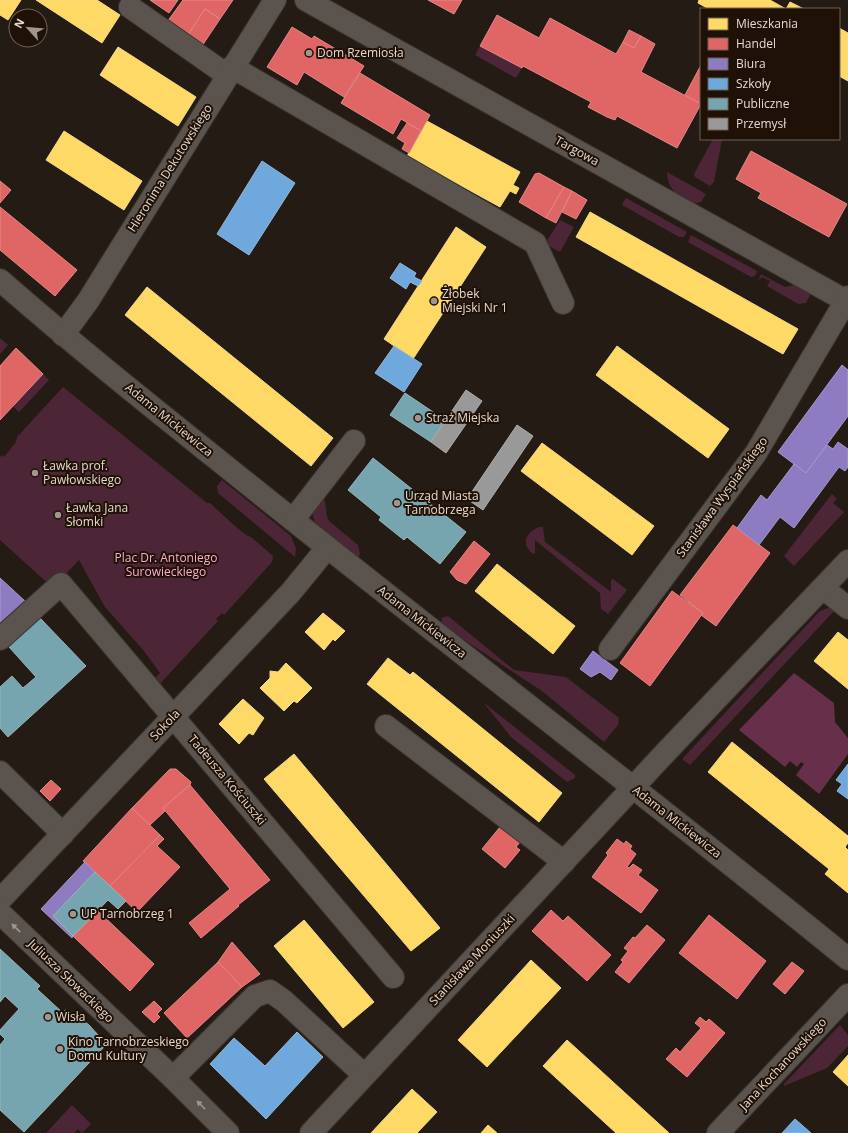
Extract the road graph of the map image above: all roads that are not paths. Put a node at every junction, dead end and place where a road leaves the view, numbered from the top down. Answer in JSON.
{"nodes":[{"id":1,"x":275,"y":0,"type":"edge"},
{"id":2,"x":306,"y":0,"type":"edge"},
{"id":3,"x":130,"y":7,"type":"dead end"},
{"id":4,"x":230,"y":71,"type":"junction"},
{"id":5,"x":0,"y":280,"type":"edge"},
{"id":6,"x":847,"y":300,"type":"edge"},
{"id":7,"x":563,"y":303,"type":"dead end"},
{"id":8,"x":63,"y":335,"type":"junction"},
{"id":9,"x":354,"y":441,"type":"dead end"},
{"id":10,"x":293,"y":520,"type":"junction"},
{"id":11,"x":327,"y":548,"type":"junction"},
{"id":12,"x":848,"y":561,"type":"edge"},
{"id":13,"x":823,"y":588,"type":"junction"},
{"id":14,"x":848,"y":608,"type":"edge"},
{"id":15,"x":0,"y":639,"type":"edge"},
{"id":16,"x":610,"y":648,"type":"dead end"},
{"id":17,"x":174,"y":716,"type":"junction"},
{"id":18,"x":386,"y":726,"type":"dead end"},
{"id":19,"x":0,"y":772,"type":"edge"},
{"id":20,"x":633,"y":787,"type":"junction"},
{"id":21,"x":63,"y":834,"type":"junction"},
{"id":22,"x":564,"y":862,"type":"junction"},
{"id":23,"x":0,"y":900,"type":"edge"},
{"id":24,"x":0,"y":913,"type":"edge"},
{"id":25,"x":848,"y":959,"type":"edge"},
{"id":26,"x":393,"y":976,"type":"dead end"},
{"id":27,"x":848,"y":995,"type":"edge"},
{"id":28,"x":364,"y":1075,"type":"junction"},
{"id":29,"x":173,"y":1078,"type":"junction"},
{"id":30,"x":228,"y":1133,"type":"edge"},
{"id":31,"x":310,"y":1133,"type":"edge"},
{"id":32,"x":718,"y":1133,"type":"edge"}],
"edges":[{"from":1,"to":4,"type":"street","name":"Hieronima Dekutowskiego"},
{"from":2,"to":6,"type":"street","name":"Targowa"},
{"from":3,"to":4,"type":"street"},
{"from":4,"to":7,"type":"street"},
{"from":4,"to":8,"type":"street","name":"Hieronima Dekutowskiego"},
{"from":5,"to":8,"type":"street","name":"Adama Mickiewicza"},
{"from":6,"to":16,"type":"street","name":"Stanisława Wyspiańskiego"},
{"from":8,"to":10,"type":"street","name":"Adama Mickiewicza"},
{"from":9,"to":10,"type":"street"},
{"from":10,"to":11,"type":"street","name":"Adama Mickiewicza"},
{"from":11,"to":17,"type":"street","name":"Sokola"},
{"from":11,"to":20,"type":"street","name":"Adama Mickiewicza"},
{"from":12,"to":13,"type":"street"},
{"from":13,"to":14,"type":"street"},
{"from":13,"to":20,"type":"street"},
{"from":15,"to":17,"type":"street","name":"Tadeusza Kościuszki"},
{"from":17,"to":21,"type":"street","name":"Sokola"},
{"from":17,"to":26,"type":"street","name":"Tadeusza Kościuszki"},
{"from":18,"to":22,"type":"street"},
{"from":19,"to":21,"type":"street"},
{"from":20,"to":22,"type":"street","name":"Stanisława Moniuszki"},
{"from":20,"to":25,"type":"street","name":"Adama Mickiewicza"},
{"from":21,"to":23,"type":"street","name":"Sokola"},
{"from":22,"to":28,"type":"street","name":"Stanisława Moniuszki"},
{"from":29,"to":24,"type":"street","name":"Juliusza Słowackiego","one_way":true},
{"from":27,"to":32,"type":"street","name":"Jana Kochanowskiego"},
{"from":28,"to":29,"type":"street"},
{"from":28,"to":31,"type":"street","name":"Stanisława Moniuszki"},
{"from":30,"to":29,"type":"street","name":"Juliusza Słowackiego","one_way":true}]}
